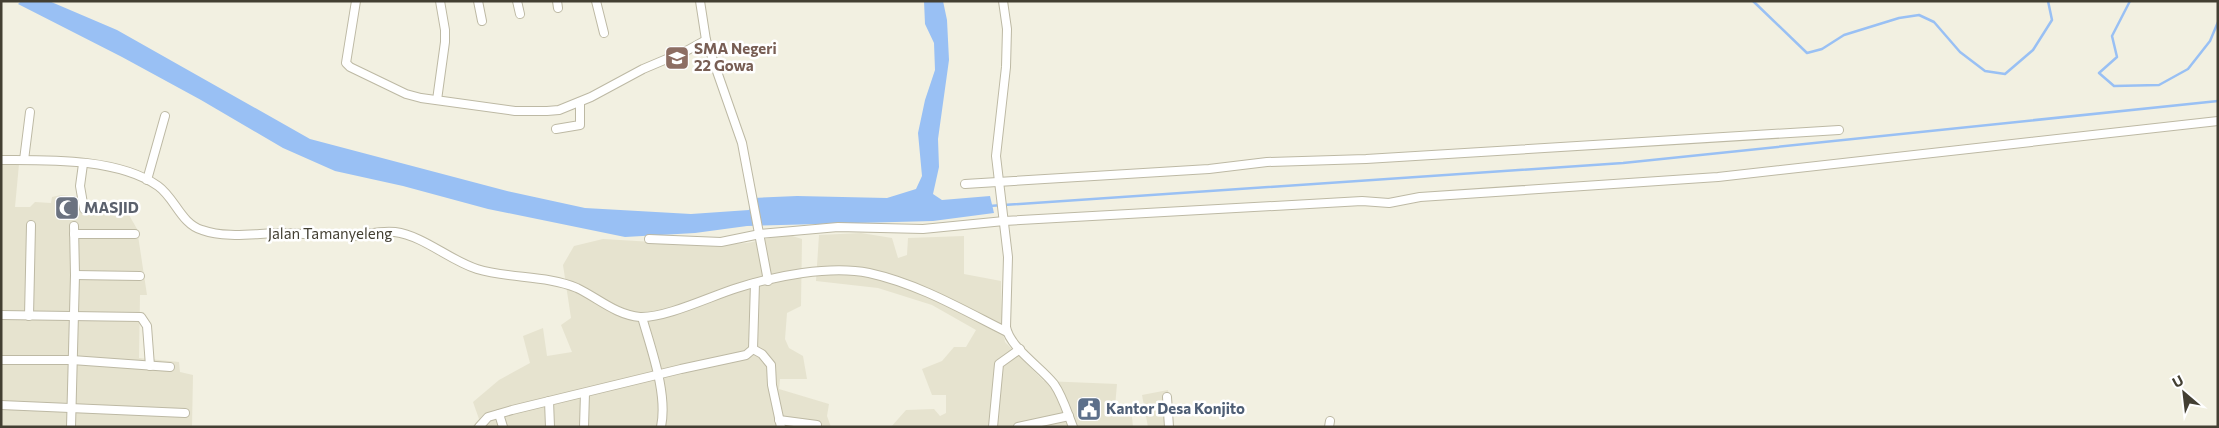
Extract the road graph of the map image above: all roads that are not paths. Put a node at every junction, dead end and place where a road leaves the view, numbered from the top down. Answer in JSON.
{"nodes":[{"id":1,"x":356,"y":1,"type":"edge"},
{"id":2,"x":440,"y":1,"type":"edge"},
{"id":3,"x":478,"y":1,"type":"edge"},
{"id":4,"x":517,"y":1,"type":"edge"},
{"id":5,"x":596,"y":1,"type":"edge"},
{"id":6,"x":700,"y":1,"type":"edge"},
{"id":7,"x":1003,"y":1,"type":"edge"},
{"id":8,"x":520,"y":14,"type":"dead end"},
{"id":9,"x":482,"y":21,"type":"dead end"},
{"id":10,"x":604,"y":33,"type":"dead end"},
{"id":11,"x":706,"y":40,"type":"junction"},
{"id":12,"x":436,"y":100,"type":"junction"},
{"id":13,"x":580,"y":102,"type":"junction"},
{"id":14,"x":30,"y":112,"type":"dead end"},
{"id":15,"x":165,"y":116,"type":"dead end"},
{"id":16,"x":2218,"y":121,"type":"edge"},
{"id":17,"x":556,"y":129,"type":"dead end"},
{"id":18,"x":1839,"y":130,"type":"dead end"},
{"id":19,"x":1,"y":160,"type":"edge"},
{"id":20,"x":24,"y":160,"type":"junction"},
{"id":21,"x":83,"y":164,"type":"junction"},
{"id":22,"x":147,"y":180,"type":"junction"},
{"id":23,"x":965,"y":184,"type":"dead end"},
{"id":24,"x":998,"y":184,"type":"junction"},
{"id":25,"x":84,"y":209,"type":"dead end"},
{"id":26,"x":1004,"y":218,"type":"junction"},
{"id":27,"x":31,"y":225,"type":"dead end"},
{"id":28,"x":759,"y":232,"type":"junction"},
{"id":29,"x":134,"y":234,"type":"dead end"},
{"id":30,"x":649,"y":239,"type":"dead end"},
{"id":31,"x":75,"y":275,"type":"junction"},
{"id":32,"x":140,"y":276,"type":"dead end"},
{"id":33,"x":768,"y":281,"type":"junction"},
{"id":34,"x":754,"y":283,"type":"junction"},
{"id":35,"x":1,"y":316,"type":"edge"},
{"id":36,"x":29,"y":316,"type":"junction"},
{"id":37,"x":74,"y":317,"type":"junction"},
{"id":38,"x":642,"y":317,"type":"junction"},
{"id":39,"x":1007,"y":332,"type":"junction"},
{"id":40,"x":753,"y":349,"type":"junction"},
{"id":41,"x":1020,"y":350,"type":"junction"},
{"id":42,"x":1,"y":360,"type":"edge"},
{"id":43,"x":72,"y":360,"type":"junction"},
{"id":44,"x":150,"y":366,"type":"junction"},
{"id":45,"x":170,"y":367,"type":"dead end"},
{"id":46,"x":657,"y":375,"type":"junction"},
{"id":47,"x":585,"y":393,"type":"junction"},
{"id":48,"x":1167,"y":397,"type":"dead end"},
{"id":49,"x":548,"y":401,"type":"junction"},
{"id":50,"x":1,"y":406,"type":"edge"},
{"id":51,"x":70,"y":407,"type":"junction"},
{"id":52,"x":185,"y":413,"type":"dead end"},
{"id":53,"x":499,"y":414,"type":"junction"},
{"id":54,"x":1068,"y":416,"type":"junction"},
{"id":55,"x":778,"y":424,"type":"edge"},
{"id":56,"x":817,"y":425,"type":"dead end"},
{"id":57,"x":71,"y":427,"type":"edge"},
{"id":58,"x":479,"y":427,"type":"edge"},
{"id":59,"x":503,"y":427,"type":"edge"},
{"id":60,"x":550,"y":427,"type":"edge"},
{"id":61,"x":584,"y":427,"type":"edge"},
{"id":62,"x":661,"y":427,"type":"edge"},
{"id":63,"x":993,"y":427,"type":"edge"},
{"id":64,"x":1018,"y":427,"type":"edge"},
{"id":65,"x":1073,"y":427,"type":"edge"},
{"id":66,"x":1168,"y":427,"type":"edge"}],
"edges":[{"from":1,"to":12,"type":"street"},
{"from":2,"to":12,"type":"street"},
{"from":3,"to":9,"type":"street"},
{"from":4,"to":8,"type":"street"},
{"from":5,"to":10,"type":"street"},
{"from":6,"to":11,"type":"street"},
{"from":7,"to":24,"type":"street"},
{"from":11,"to":13,"type":"street"},
{"from":11,"to":28,"type":"street"},
{"from":12,"to":13,"type":"street"},
{"from":13,"to":17,"type":"street"},
{"from":14,"to":20,"type":"street"},
{"from":15,"to":22,"type":"street"},
{"from":16,"to":26,"type":"street"},
{"from":18,"to":24,"type":"street"},
{"from":19,"to":20,"type":"street","name":"Jalan Tamanyeleng"},
{"from":20,"to":21,"type":"street","name":"Jalan Tamanyeleng"},
{"from":21,"to":22,"type":"street","name":"Jalan Tamanyeleng"},
{"from":21,"to":25,"type":"street"},
{"from":22,"to":38,"type":"street","name":"Jalan Tamanyeleng"},
{"from":23,"to":24,"type":"street"},
{"from":24,"to":26,"type":"street"},
{"from":26,"to":28,"type":"street"},
{"from":26,"to":39,"type":"street"},
{"from":27,"to":36,"type":"street"},
{"from":28,"to":30,"type":"street"},
{"from":28,"to":33,"type":"street"},
{"from":29,"to":31,"type":"street"},
{"from":31,"to":32,"type":"street"},
{"from":31,"to":37,"type":"street"},
{"from":33,"to":34,"type":"street","name":"Jalan Tamanyeleng"},
{"from":33,"to":39,"type":"street","name":"Jalan Tamanyeleng"},
{"from":34,"to":38,"type":"street","name":"Jalan Tamanyeleng"},
{"from":34,"to":40,"type":"street"},
{"from":35,"to":36,"type":"street"},
{"from":36,"to":37,"type":"street"},
{"from":37,"to":43,"type":"street"},
{"from":37,"to":44,"type":"street"},
{"from":38,"to":46,"type":"street"},
{"from":39,"to":41,"type":"street"},
{"from":40,"to":46,"type":"street"},
{"from":40,"to":55,"type":"street"},
{"from":41,"to":54,"type":"street"},
{"from":41,"to":63,"type":"street"},
{"from":42,"to":43,"type":"street"},
{"from":43,"to":44,"type":"street"},
{"from":43,"to":51,"type":"street"},
{"from":44,"to":45,"type":"street"},
{"from":46,"to":47,"type":"street"},
{"from":46,"to":62,"type":"street"},
{"from":47,"to":49,"type":"street"},
{"from":47,"to":61,"type":"street"},
{"from":48,"to":66,"type":"street"},
{"from":49,"to":53,"type":"street"},
{"from":49,"to":60,"type":"street"},
{"from":50,"to":51,"type":"street"},
{"from":51,"to":52,"type":"street"},
{"from":51,"to":57,"type":"street"},
{"from":53,"to":58,"type":"street"},
{"from":53,"to":59,"type":"street"},
{"from":54,"to":64,"type":"street"},
{"from":54,"to":65,"type":"street"},
{"from":55,"to":56,"type":"street"}]}
